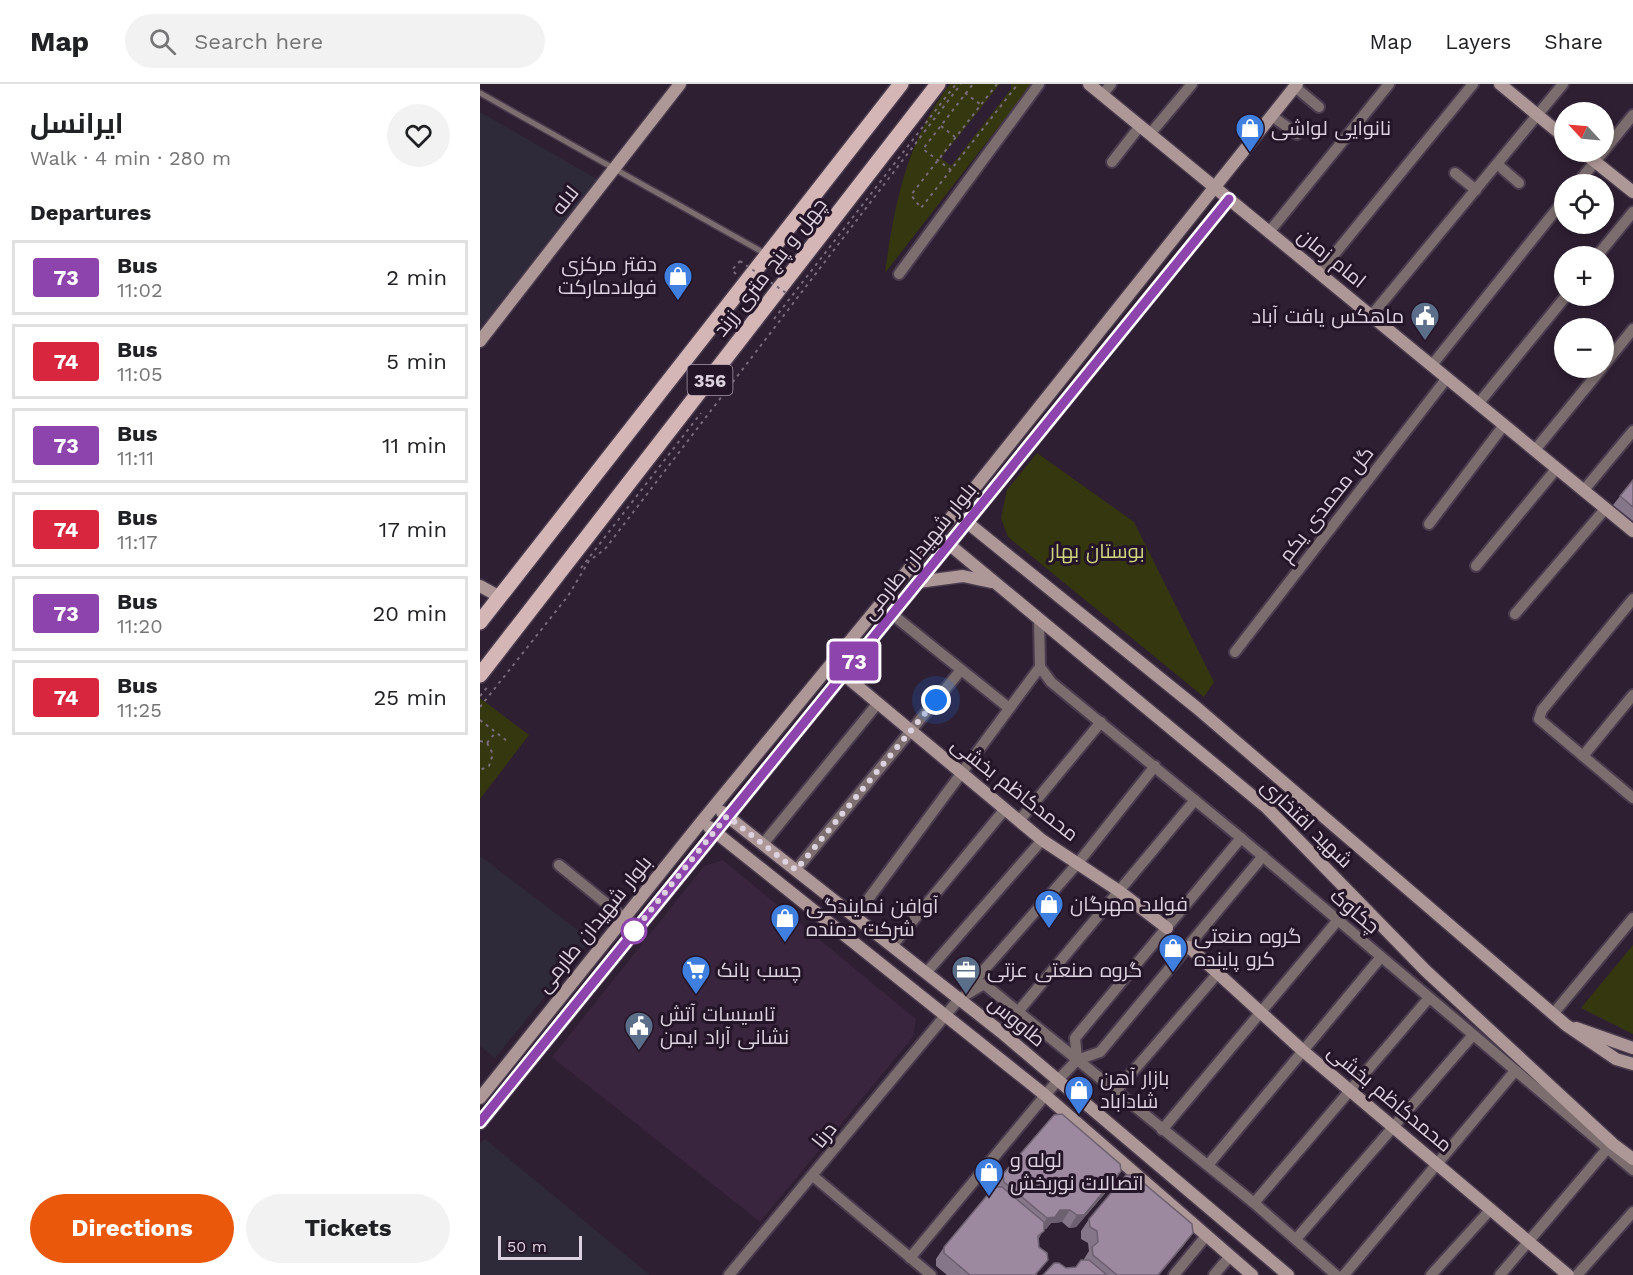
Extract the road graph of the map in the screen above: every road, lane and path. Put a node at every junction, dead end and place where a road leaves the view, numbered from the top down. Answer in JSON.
{"nodes":[{"id":1,"x":680,"y":84,"type":"edge"},
{"id":2,"x":901,"y":84,"type":"edge"},
{"id":3,"x":938,"y":84,"type":"edge"},
{"id":4,"x":956,"y":84,"type":"edge"},
{"id":5,"x":961,"y":84,"type":"edge"},
{"id":6,"x":973,"y":84,"type":"edge"},
{"id":7,"x":997,"y":84,"type":"edge"},
{"id":8,"x":1018,"y":84,"type":"edge"},
{"id":9,"x":1039,"y":84,"type":"edge"},
{"id":10,"x":1089,"y":84,"type":"edge"},
{"id":11,"x":1111,"y":84,"type":"edge"},
{"id":12,"x":1192,"y":84,"type":"edge"},
{"id":13,"x":1389,"y":84,"type":"edge"},
{"id":14,"x":1473,"y":84,"type":"edge"},
{"id":15,"x":1500,"y":84,"type":"edge"},
{"id":16,"x":1563,"y":84,"type":"edge"},
{"id":17,"x":1292,"y":86,"type":"edge"},
{"id":18,"x":480,"y":93,"type":"edge"},
{"id":19,"x":965,"y":93,"type":"junction"},
{"id":20,"x":1102,"y":95,"type":"junction"},
{"id":21,"x":980,"y":105,"type":"junction"},
{"id":22,"x":1319,"y":107,"type":"dead end"},
{"id":23,"x":1537,"y":114,"type":"junction"},
{"id":24,"x":1633,"y":115,"type":"edge"},
{"id":25,"x":1272,"y":116,"type":"junction"},
{"id":26,"x":941,"y":126,"type":"junction"},
{"id":27,"x":1554,"y":128,"type":"edge"},
{"id":28,"x":1145,"y":130,"type":"junction"},
{"id":29,"x":1297,"y":134,"type":"dead end"},
{"id":30,"x":955,"y":137,"type":"junction"},
{"id":31,"x":1614,"y":139,"type":"edge"},
{"id":32,"x":937,"y":159,"type":"junction"},
{"id":33,"x":1112,"y":162,"type":"dead end"},
{"id":34,"x":1596,"y":162,"type":"joint"},
{"id":35,"x":1497,"y":164,"type":"junction"},
{"id":36,"x":615,"y":168,"type":"junction"},
{"id":37,"x":951,"y":170,"type":"junction"},
{"id":38,"x":1455,"y":173,"type":"dead end"},
{"id":39,"x":1586,"y":174,"type":"edge"},
{"id":40,"x":1519,"y":183,"type":"dead end"},
{"id":41,"x":1214,"y":187,"type":"junction"},
{"id":42,"x":1476,"y":190,"type":"junction"},
{"id":43,"x":1633,"y":192,"type":"edge"},
{"id":44,"x":1229,"y":199,"type":"junction"},
{"id":45,"x":1554,"y":212,"type":"edge"},
{"id":46,"x":1633,"y":212,"type":"edge"},
{"id":47,"x":1269,"y":232,"type":"junction"},
{"id":48,"x":1605,"y":246,"type":"edge"},
{"id":49,"x":768,"y":255,"type":"junction"},
{"id":50,"x":732,"y":270,"type":"dead end"},
{"id":51,"x":1318,"y":273,"type":"junction"},
{"id":52,"x":899,"y":274,"type":"dead end"},
{"id":53,"x":789,"y":295,"type":"dead end"},
{"id":54,"x":1558,"y":306,"type":"edge"},
{"id":55,"x":1371,"y":316,"type":"junction"},
{"id":56,"x":772,"y":321,"type":"dead end"},
{"id":57,"x":1633,"y":329,"type":"edge"},
{"id":58,"x":480,"y":341,"type":"edge"},
{"id":59,"x":1614,"y":352,"type":"edge"},
{"id":60,"x":1432,"y":365,"type":"junction"},
{"id":61,"x":1447,"y":378,"type":"junction"},
{"id":62,"x":1593,"y":378,"type":"edge"},
{"id":63,"x":1478,"y":404,"type":"junction"},
{"id":64,"x":704,"y":410,"type":"dead end"},
{"id":65,"x":1504,"y":425,"type":"junction"},
{"id":66,"x":1633,"y":431,"type":"edge"},
{"id":67,"x":1535,"y":450,"type":"junction"},
{"id":68,"x":1557,"y":468,"type":"junction"},
{"id":69,"x":1584,"y":490,"type":"junction"},
{"id":70,"x":1606,"y":508,"type":"junction"},
{"id":71,"x":955,"y":512,"type":"junction"},
{"id":72,"x":968,"y":524,"type":"junction"},
{"id":73,"x":1429,"y":524,"type":"dead end"},
{"id":74,"x":1632,"y":527,"type":"edge"},
{"id":75,"x":937,"y":535,"type":"junction"},
{"id":76,"x":951,"y":545,"type":"junction"},
{"id":77,"x":1476,"y":566,"type":"dead end"},
{"id":78,"x":570,"y":582,"type":"dead end"},
{"id":79,"x":918,"y":582,"type":"junction"},
{"id":80,"x":995,"y":583,"type":"junction"},
{"id":81,"x":480,"y":586,"type":"edge"},
{"id":82,"x":500,"y":597,"type":"junction"},
{"id":83,"x":1633,"y":598,"type":"edge"},
{"id":84,"x":1515,"y":614,"type":"dead end"},
{"id":85,"x":893,"y":615,"type":"junction"},
{"id":86,"x":1039,"y":620,"type":"junction"},
{"id":87,"x":480,"y":622,"type":"edge"},
{"id":88,"x":1235,"y":652,"type":"dead end"},
{"id":89,"x":1040,"y":667,"type":"junction"},
{"id":90,"x":961,"y":670,"type":"junction"},
{"id":91,"x":843,"y":674,"type":"junction"},
{"id":92,"x":487,"y":677,"type":"edge"},
{"id":93,"x":1633,"y":695,"type":"edge"},
{"id":94,"x":480,"y":696,"type":"edge"},
{"id":95,"x":878,"y":703,"type":"junction"},
{"id":96,"x":480,"y":707,"type":"edge"},
{"id":97,"x":1009,"y":708,"type":"junction"},
{"id":98,"x":480,"y":720,"type":"edge"},
{"id":99,"x":1101,"y":722,"type":"junction"},
{"id":100,"x":496,"y":731,"type":"junction"},
{"id":101,"x":911,"y":731,"type":"junction"},
{"id":102,"x":480,"y":741,"type":"edge"},
{"id":103,"x":507,"y":741,"type":"dead end"},
{"id":104,"x":486,"y":743,"type":"junction"},
{"id":105,"x":1583,"y":756,"type":"junction"},
{"id":106,"x":1155,"y":766,"type":"junction"},
{"id":107,"x":480,"y":770,"type":"edge"},
{"id":108,"x":961,"y":774,"type":"junction"},
{"id":109,"x":1633,"y":798,"type":"edge"},
{"id":110,"x":1195,"y":800,"type":"junction"},
{"id":111,"x":715,"y":806,"type":"junction"},
{"id":112,"x":1005,"y":809,"type":"junction"},
{"id":113,"x":727,"y":816,"type":"junction"},
{"id":114,"x":702,"y":821,"type":"junction"},
{"id":115,"x":1020,"y":821,"type":"junction"},
{"id":116,"x":714,"y":831,"type":"junction"},
{"id":117,"x":1241,"y":838,"type":"junction"},
{"id":118,"x":1041,"y":840,"type":"junction"},
{"id":119,"x":763,"y":844,"type":"junction"},
{"id":120,"x":1263,"y":856,"type":"junction"},
{"id":121,"x":1078,"y":863,"type":"junction"},
{"id":122,"x":559,"y":865,"type":"dead end"},
{"id":123,"x":796,"y":870,"type":"junction"},
{"id":124,"x":1119,"y":891,"type":"junction"},
{"id":125,"x":855,"y":917,"type":"junction"},
{"id":126,"x":624,"y":918,"type":"junction"},
{"id":127,"x":1633,"y":918,"type":"edge"},
{"id":128,"x":1338,"y":921,"type":"junction"},
{"id":129,"x":1167,"y":928,"type":"junction"},
{"id":130,"x":892,"y":946,"type":"junction"},
{"id":131,"x":1189,"y":947,"type":"junction"},
{"id":132,"x":1381,"y":957,"type":"junction"},
{"id":133,"x":1219,"y":972,"type":"junction"},
{"id":134,"x":926,"y":973,"type":"junction"},
{"id":135,"x":1429,"y":998,"type":"junction"},
{"id":136,"x":959,"y":999,"type":"junction"},
{"id":137,"x":1019,"y":1010,"type":"junction"},
{"id":138,"x":1261,"y":1011,"type":"junction"},
{"id":139,"x":1553,"y":1014,"type":"junction"},
{"id":140,"x":946,"y":1017,"type":"junction"},
{"id":141,"x":1566,"y":1025,"type":"junction"},
{"id":142,"x":1000,"y":1032,"type":"junction"},
{"id":143,"x":1473,"y":1035,"type":"junction"},
{"id":144,"x":1633,"y":1048,"type":"edge"},
{"id":145,"x":1302,"y":1050,"type":"junction"},
{"id":146,"x":1077,"y":1060,"type":"junction"},
{"id":147,"x":1633,"y":1064,"type":"edge"},
{"id":148,"x":1515,"y":1071,"type":"junction"},
{"id":149,"x":1058,"y":1080,"type":"junction"},
{"id":150,"x":1350,"y":1089,"type":"junction"},
{"id":151,"x":1115,"y":1092,"type":"junction"},
{"id":152,"x":1045,"y":1095,"type":"junction"},
{"id":153,"x":480,"y":1098,"type":"edge"},
{"id":154,"x":480,"y":1122,"type":"edge"},
{"id":155,"x":1394,"y":1126,"type":"junction"},
{"id":156,"x":1162,"y":1130,"type":"junction"},
{"id":157,"x":1607,"y":1149,"type":"junction"},
{"id":158,"x":1633,"y":1159,"type":"edge"},
{"id":159,"x":1437,"y":1162,"type":"junction"},
{"id":160,"x":1208,"y":1165,"type":"junction"},
{"id":161,"x":1633,"y":1170,"type":"edge"},
{"id":162,"x":813,"y":1176,"type":"junction"},
{"id":163,"x":1254,"y":1203,"type":"junction"},
{"id":164,"x":1491,"y":1209,"type":"junction"},
{"id":165,"x":1633,"y":1212,"type":"edge"},
{"id":166,"x":1206,"y":1236,"type":"junction"},
{"id":167,"x":1296,"y":1239,"type":"junction"},
{"id":168,"x":1528,"y":1241,"type":"junction"},
{"id":169,"x":1230,"y":1256,"type":"junction"},
{"id":170,"x":910,"y":1258,"type":"junction"},
{"id":171,"x":729,"y":1275,"type":"edge"},
{"id":172,"x":931,"y":1275,"type":"edge"},
{"id":173,"x":1174,"y":1275,"type":"edge"},
{"id":174,"x":1214,"y":1275,"type":"edge"},
{"id":175,"x":1252,"y":1275,"type":"edge"},
{"id":176,"x":1288,"y":1275,"type":"edge"},
{"id":177,"x":1336,"y":1275,"type":"edge"},
{"id":178,"x":1344,"y":1275,"type":"edge"},
{"id":179,"x":1431,"y":1275,"type":"edge"},
{"id":180,"x":1500,"y":1275,"type":"edge"},
{"id":181,"x":1568,"y":1275,"type":"edge"},
{"id":182,"x":1577,"y":1275,"type":"edge"}],
"edges":[{"from":1,"to":36,"type":"main road","name":"لاله"},
{"from":2,"to":49,"type":"main road","name":"چهل و پنج متری زرند","number":"356"},
{"from":3,"to":92,"type":"main road","name":"چهل و پنج متری زرند","number":"356"},
{"from":4,"to":56,"type":"path"},
{"from":5,"to":96,"type":"path"},
{"from":6,"to":19,"type":"path"},
{"from":7,"to":21,"type":"path"},
{"from":8,"to":37,"type":"path"},
{"from":9,"to":52,"type":"street"},
{"from":10,"to":20,"type":"main road","name":"امام زمان"},
{"from":11,"to":20,"type":"street"},
{"from":12,"to":28,"type":"street"},
{"from":13,"to":47,"type":"street"},
{"from":14,"to":51,"type":"street"},
{"from":15,"to":23,"type":"main road"},
{"from":16,"to":23,"type":"street"},
{"from":17,"to":22,"type":"street"},
{"from":17,"to":25,"type":"main road","name":"بلوار شهیدان طارمی"},
{"from":18,"to":36,"type":"lane"},
{"from":19,"to":21,"type":"path"},
{"from":19,"to":26,"type":"path"},
{"from":20,"to":28,"type":"main road","name":"امام زمان"},
{"from":21,"to":30,"type":"path"},
{"from":23,"to":27,"type":"main road"},
{"from":23,"to":35,"type":"street"},
{"from":24,"to":31,"type":"street"},
{"from":25,"to":29,"type":"street"},
{"from":25,"to":41,"type":"main road","name":"بلوار شهیدان طارمی"},
{"from":26,"to":30,"type":"path"},
{"from":26,"to":32,"type":"path"},
{"from":28,"to":33,"type":"street"},
{"from":28,"to":41,"type":"main road","name":"امام زمان"},
{"from":30,"to":32,"type":"path"},
{"from":32,"to":37,"type":"path"},
{"from":32,"to":37,"type":"path"},
{"from":34,"to":39,"type":"street"},
{"from":34,"to":43,"type":"main road"},
{"from":35,"to":40,"type":"street"},
{"from":35,"to":42,"type":"street"},
{"from":36,"to":49,"type":"lane"},
{"from":36,"to":58,"type":"main road","name":"لاله"},
{"from":38,"to":42,"type":"street"},
{"from":41,"to":44,"type":"main road","name":"امام زمان"},
{"from":41,"to":71,"type":"main road","name":"بلوار شهیدان طارمی"},
{"from":42,"to":55,"type":"street"},
{"from":44,"to":47,"type":"main road","name":"امام زمان"},
{"from":44,"to":72,"type":"main road","name":"بلوار شهیدان طارمی"},
{"from":45,"to":60,"type":"street"},
{"from":46,"to":48,"type":"street"},
{"from":47,"to":51,"type":"main road","name":"امام زمان"},
{"from":49,"to":82,"type":"main road","name":"چهل و پنج متری زرند","number":"356"},
{"from":50,"to":53,"type":"path","bridge":true},
{"from":51,"to":55,"type":"main road","name":"امام زمان"},
{"from":54,"to":63,"type":"street"},
{"from":55,"to":60,"type":"main road","name":"امام زمان"},
{"from":57,"to":59,"type":"street"},
{"from":60,"to":61,"type":"main road","name":"امام زمان"},
{"from":61,"to":63,"type":"main road","name":"امام زمان"},
{"from":61,"to":88,"type":"street","name":"گل محمدی یکم"},
{"from":62,"to":67,"type":"street"},
{"from":63,"to":65,"type":"main road","name":"امام زمان"},
{"from":64,"to":78,"type":"path"},
{"from":65,"to":67,"type":"main road","name":"امام زمان"},
{"from":65,"to":73,"type":"street"},
{"from":66,"to":69,"type":"street"},
{"from":67,"to":68,"type":"main road","name":"امام زمان"},
{"from":68,"to":69,"type":"main road","name":"امام زمان"},
{"from":68,"to":77,"type":"street"},
{"from":69,"to":70,"type":"main road","name":"امام زمان"},
{"from":70,"to":74,"type":"main road","name":"امام زمان"},
{"from":70,"to":84,"type":"street"},
{"from":71,"to":72,"type":"main road","name":"شهید افتخاری"},
{"from":71,"to":75,"type":"main road","name":"بلوار شهیدان طارمی"},
{"from":72,"to":76,"type":"main road","name":"بلوار شهیدان طارمی"},
{"from":72,"to":139,"type":"main road","name":"شهید افتخاری"},
{"from":75,"to":76,"type":"main road","name":"شهید افتخاری"},
{"from":75,"to":111,"type":"main road","name":"بلوار شهیدان طارمی"},
{"from":76,"to":79,"type":"main road","name":"بلوار شهیدان طارمی"},
{"from":76,"to":80,"type":"main road","name":"شهید افتخاری"},
{"from":79,"to":80,"type":"main road"},
{"from":79,"to":85,"type":"main road","name":"بلوار شهیدان طارمی"},
{"from":80,"to":86,"type":"main road","name":"شهید افتخاری"},
{"from":81,"to":82,"type":"main road"},
{"from":82,"to":87,"type":"main road","name":"چهل و پنج متری زرند","number":"356"},
{"from":83,"to":105,"type":"street"},
{"from":85,"to":90,"type":"street"},
{"from":85,"to":91,"type":"main road","name":"بلوار شهیدان طارمی"},
{"from":86,"to":89,"type":"street"},
{"from":86,"to":158,"type":"main road","name":"شهید افتخاری"},
{"from":89,"to":97,"type":"street"},
{"from":89,"to":99,"type":"street","name":"چکاوک"},
{"from":90,"to":97,"type":"street"},
{"from":90,"to":101,"type":"street"},
{"from":91,"to":95,"type":"main road","name":"محمدکاظم بخشی"},
{"from":91,"to":113,"type":"main road","name":"بلوار شهیدان طارمی"},
{"from":92,"to":94,"type":"path"},
{"from":93,"to":105,"type":"street"},
{"from":95,"to":101,"type":"main road","name":"محمدکاظم بخشی"},
{"from":95,"to":119,"type":"street"},
{"from":97,"to":108,"type":"street"},
{"from":98,"to":100,"type":"path"},
{"from":99,"to":106,"type":"street","name":"چکاوک"},
{"from":99,"to":115,"type":"street"},
{"from":100,"to":103,"type":"path"},
{"from":100,"to":104,"type":"path"},
{"from":101,"to":108,"type":"main road","name":"محمدکاظم بخشی"},
{"from":101,"to":123,"type":"street"},
{"from":102,"to":104,"type":"path"},
{"from":104,"to":107,"type":"path"},
{"from":105,"to":109,"type":"street"},
{"from":106,"to":110,"type":"street","name":"چکاوک"},
{"from":106,"to":121,"type":"street","name":"درنا"},
{"from":108,"to":112,"type":"main road","name":"محمدکاظم بخشی"},
{"from":108,"to":125,"type":"street"},
{"from":110,"to":117,"type":"street","name":"چکاوک"},
{"from":110,"to":124,"type":"street"},
{"from":111,"to":113,"type":"main road","name":"طاووس"},
{"from":111,"to":114,"type":"main road","name":"بلوار شهیدان طارمی"},
{"from":112,"to":115,"type":"main road","name":"محمدکاظم بخشی"},
{"from":112,"to":130,"type":"street"},
{"from":113,"to":116,"type":"main road","name":"بلوار شهیدان طارمی"},
{"from":113,"to":119,"type":"main road","name":"طاووس"},
{"from":114,"to":116,"type":"main road","name":"طاووس"},
{"from":114,"to":126,"type":"main road","name":"بلوار شهیدان طارمی"},
{"from":115,"to":118,"type":"main road","name":"محمدکاظم بخشی"},
{"from":116,"to":140,"type":"main road","name":"طاووس"},
{"from":116,"to":154,"type":"main road","name":"بلوار شهیدان طارمی"},
{"from":117,"to":120,"type":"street","name":"چکاوک"},
{"from":117,"to":129,"type":"street"},
{"from":118,"to":121,"type":"main road","name":"محمدکاظم بخشی"},
{"from":118,"to":134,"type":"street"},
{"from":119,"to":123,"type":"main road","name":"طاووس"},
{"from":120,"to":128,"type":"street","name":"چکاوک"},
{"from":120,"to":131,"type":"street"},
{"from":121,"to":124,"type":"main road","name":"محمدکاظم بخشی"},
{"from":121,"to":136,"type":"street","name":"درنا"},
{"from":122,"to":126,"type":"street"},
{"from":123,"to":125,"type":"main road","name":"طاووس"},
{"from":124,"to":129,"type":"main road","name":"محمدکاظم بخشی"},
{"from":124,"to":137,"type":"street"},
{"from":125,"to":130,"type":"main road","name":"طاووس"},
{"from":126,"to":153,"type":"main road","name":"بلوار شهیدان طارمی"},
{"from":127,"to":139,"type":"street"},
{"from":128,"to":132,"type":"street","name":"چکاوک"},
{"from":128,"to":138,"type":"street"},
{"from":129,"to":146,"type":"street"},
{"from":130,"to":134,"type":"main road","name":"طاووس"},
{"from":131,"to":133,"type":"main road","name":"محمدکاظم بخشی"},
{"from":131,"to":146,"type":"street"},
{"from":132,"to":135,"type":"street","name":"چکاوک"},
{"from":132,"to":145,"type":"street"},
{"from":133,"to":138,"type":"main road","name":"محمدکاظم بخشی"},
{"from":133,"to":151,"type":"street"},
{"from":134,"to":136,"type":"main road","name":"طاووس"},
{"from":135,"to":143,"type":"street","name":"چکاوک"},
{"from":135,"to":150,"type":"street"},
{"from":136,"to":137,"type":"street"},
{"from":136,"to":140,"type":"street","name":"درنا"},
{"from":136,"to":142,"type":"main road","name":"طاووس"},
{"from":137,"to":142,"type":"street"},
{"from":137,"to":146,"type":"street"},
{"from":138,"to":145,"type":"main road","name":"محمدکاظم بخشی"},
{"from":138,"to":156,"type":"street"},
{"from":139,"to":141,"type":"main road","name":"شهید افتخاری"},
{"from":140,"to":152,"type":"main road","name":"طاووس"},
{"from":140,"to":162,"type":"street","name":"درنا"},
{"from":141,"to":144,"type":"main road","name":"شهید افتخاری"},
{"from":141,"to":147,"type":"main road","name":"شهید افتخاری"},
{"from":142,"to":149,"type":"main road","name":"طاووس"},
{"from":143,"to":148,"type":"street","name":"چکاوک"},
{"from":143,"to":155,"type":"street"},
{"from":145,"to":150,"type":"main road","name":"محمدکاظم بخشی"},
{"from":145,"to":160,"type":"street"},
{"from":146,"to":149,"type":"street"},
{"from":146,"to":151,"type":"street"},
{"from":148,"to":157,"type":"street","name":"چکاوک"},
{"from":148,"to":159,"type":"street"},
{"from":149,"to":152,"type":"street"},
{"from":149,"to":176,"type":"main road","name":"طاووس"},
{"from":150,"to":155,"type":"main road","name":"محمدکاظم بخشی"},
{"from":150,"to":163,"type":"street"},
{"from":151,"to":156,"type":"street"},
{"from":152,"to":166,"type":"main road","name":"طاووس"},
{"from":152,"to":170,"type":"street"},
{"from":155,"to":159,"type":"main road","name":"محمدکاظم بخشی"},
{"from":155,"to":167,"type":"street"},
{"from":156,"to":160,"type":"street"},
{"from":157,"to":161,"type":"street","name":"چکاوک"},
{"from":157,"to":168,"type":"street"},
{"from":159,"to":164,"type":"main road","name":"محمدکاظم بخشی"},
{"from":159,"to":178,"type":"street"},
{"from":160,"to":163,"type":"street"},
{"from":162,"to":170,"type":"street"},
{"from":162,"to":171,"type":"street","name":"درنا"},
{"from":163,"to":167,"type":"street"},
{"from":164,"to":168,"type":"main road","name":"محمدکاظم بخشی"},
{"from":164,"to":179,"type":"street"},
{"from":165,"to":182,"type":"street"},
{"from":166,"to":169,"type":"main road","name":"طاووس"},
{"from":166,"to":173,"type":"street"},
{"from":167,"to":177,"type":"street"},
{"from":168,"to":180,"type":"street"},
{"from":168,"to":181,"type":"main road","name":"محمدکاظم بخشی"},
{"from":169,"to":174,"type":"street"},
{"from":169,"to":175,"type":"main road","name":"طاووس"},
{"from":170,"to":172,"type":"street"}]}
